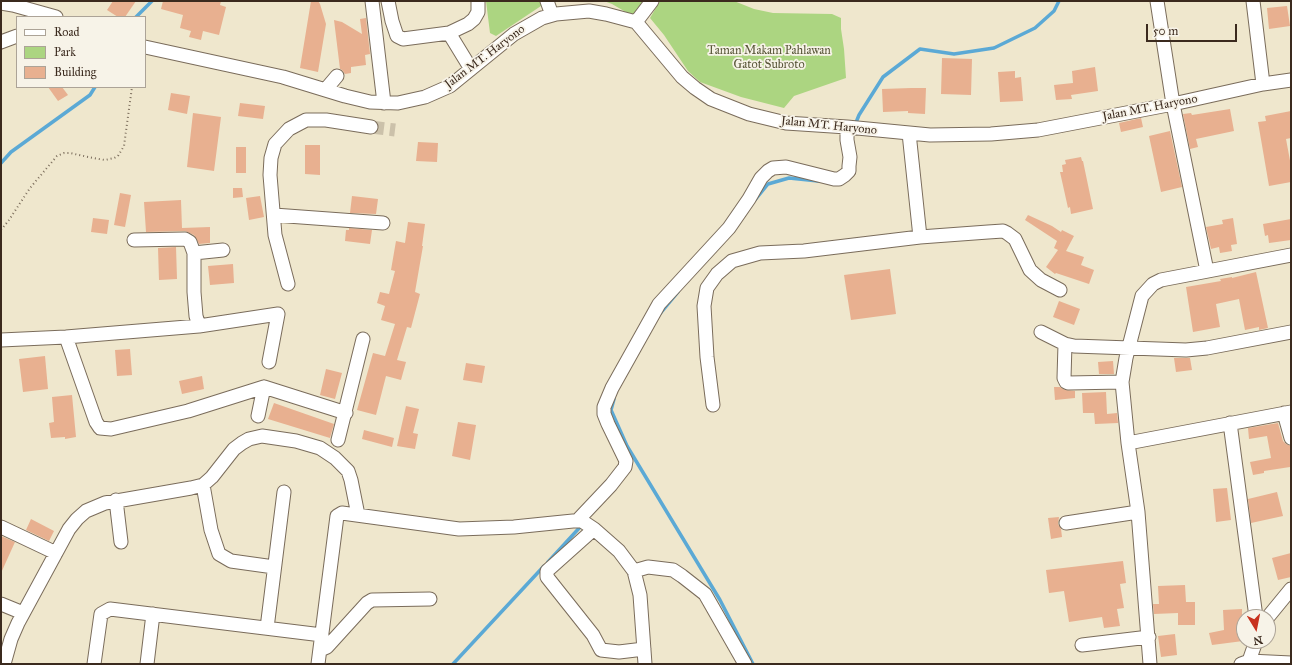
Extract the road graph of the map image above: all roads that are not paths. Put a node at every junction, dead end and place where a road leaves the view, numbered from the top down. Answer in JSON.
{"nodes":[{"id":1,"x":372,"y":1,"type":"edge"},
{"id":2,"x":388,"y":1,"type":"edge"},
{"id":3,"x":478,"y":1,"type":"edge"},
{"id":4,"x":547,"y":1,"type":"edge"},
{"id":5,"x":652,"y":1,"type":"edge"},
{"id":6,"x":1157,"y":1,"type":"edge"},
{"id":7,"x":1253,"y":1,"type":"edge"},
{"id":8,"x":1,"y":3,"type":"edge"},
{"id":9,"x":552,"y":15,"type":"junction"},
{"id":10,"x":52,"y":16,"type":"edge"},
{"id":11,"x":636,"y":22,"type":"junction"},
{"id":12,"x":449,"y":33,"type":"junction"},
{"id":13,"x":16,"y":36,"type":"edge"},
{"id":14,"x":1,"y":42,"type":"edge"},
{"id":15,"x":146,"y":47,"type":"edge"},
{"id":16,"x":471,"y":69,"type":"junction"},
{"id":17,"x":337,"y":76,"type":"dead end"},
{"id":18,"x":1291,"y":80,"type":"edge"},
{"id":19,"x":1263,"y":84,"type":"junction"},
{"id":20,"x":326,"y":90,"type":"junction"},
{"id":21,"x":384,"y":103,"type":"junction"},
{"id":22,"x":1173,"y":104,"type":"junction"},
{"id":23,"x":371,"y":127,"type":"tunnel mouth"},
{"id":24,"x":847,"y":127,"type":"junction"},
{"id":25,"x":908,"y":133,"type":"junction"},
{"id":26,"x":274,"y":215,"type":"junction"},
{"id":27,"x":383,"y":223,"type":"dead end"},
{"id":28,"x":920,"y":237,"type":"junction"},
{"id":29,"x":134,"y":240,"type":"dead end"},
{"id":30,"x":223,"y":250,"type":"dead end"},
{"id":31,"x":194,"y":253,"type":"junction"},
{"id":32,"x":1291,"y":255,"type":"edge"},
{"id":33,"x":1207,"y":271,"type":"junction"},
{"id":34,"x":288,"y":284,"type":"dead end"},
{"id":35,"x":1060,"y":290,"type":"dead end"},
{"id":36,"x":199,"y":326,"type":"junction"},
{"id":37,"x":1041,"y":332,"type":"dead end"},
{"id":38,"x":1291,"y":332,"type":"edge"},
{"id":39,"x":66,"y":337,"type":"junction"},
{"id":40,"x":363,"y":339,"type":"dead end"},
{"id":41,"x":1,"y":340,"type":"edge"},
{"id":42,"x":1065,"y":344,"type":"junction"},
{"id":43,"x":1130,"y":348,"type":"junction"},
{"id":44,"x":269,"y":362,"type":"dead end"},
{"id":45,"x":1122,"y":382,"type":"junction"},
{"id":46,"x":264,"y":388,"type":"junction"},
{"id":47,"x":713,"y":405,"type":"dead end"},
{"id":48,"x":346,"y":413,"type":"junction"},
{"id":49,"x":1288,"y":413,"type":"edge"},
{"id":50,"x":258,"y":416,"type":"dead end"},
{"id":51,"x":1230,"y":423,"type":"junction"},
{"id":52,"x":1291,"y":438,"type":"edge"},
{"id":53,"x":338,"y":440,"type":"dead end"},
{"id":54,"x":1128,"y":443,"type":"junction"},
{"id":55,"x":203,"y":485,"type":"junction"},
{"id":56,"x":284,"y":492,"type":"dead end"},
{"id":57,"x":116,"y":500,"type":"junction"},
{"id":58,"x":1138,"y":512,"type":"junction"},
{"id":59,"x":358,"y":515,"type":"junction"},
{"id":60,"x":1066,"y":523,"type":"dead end"},
{"id":61,"x":585,"y":524,"type":"junction"},
{"id":62,"x":1,"y":527,"type":"edge"},
{"id":63,"x":121,"y":542,"type":"dead end"},
{"id":64,"x":56,"y":553,"type":"junction"},
{"id":65,"x":274,"y":567,"type":"junction"},
{"id":66,"x":634,"y":571,"type":"junction"},
{"id":67,"x":1291,"y":589,"type":"edge"},
{"id":68,"x":430,"y":599,"type":"dead end"},
{"id":69,"x":1,"y":604,"type":"edge"},
{"id":70,"x":1255,"y":609,"type":"edge"},
{"id":71,"x":1275,"y":609,"type":"edge"},
{"id":72,"x":23,"y":613,"type":"junction"},
{"id":73,"x":153,"y":614,"type":"junction"},
{"id":74,"x":267,"y":628,"type":"junction"},
{"id":75,"x":322,"y":635,"type":"junction"},
{"id":76,"x":1149,"y":637,"type":"junction"},
{"id":77,"x":1082,"y":645,"type":"dead end"},
{"id":78,"x":644,"y":649,"type":"junction"},
{"id":79,"x":1252,"y":649,"type":"edge"},
{"id":80,"x":320,"y":650,"type":"junction"},
{"id":81,"x":1246,"y":663,"type":"edge"},
{"id":82,"x":1291,"y":663,"type":"edge"},
{"id":83,"x":4,"y":664,"type":"edge"},
{"id":84,"x":94,"y":664,"type":"edge"},
{"id":85,"x":147,"y":664,"type":"edge"},
{"id":86,"x":318,"y":664,"type":"edge"},
{"id":87,"x":645,"y":664,"type":"edge"},
{"id":88,"x":744,"y":664,"type":"edge"},
{"id":89,"x":1150,"y":664,"type":"edge"}],
"edges":[{"from":1,"to":21,"type":"street"},
{"from":2,"to":12,"type":"street"},
{"from":3,"to":12,"type":"street"},
{"from":4,"to":9,"type":"street"},
{"from":5,"to":11,"type":"street"},
{"from":6,"to":22,"type":"street"},
{"from":7,"to":19,"type":"street"},
{"from":8,"to":10,"type":"street"},
{"from":9,"to":11,"type":"street","name":"Jalan MT. Haryono"},
{"from":9,"to":16,"type":"street","name":"Jalan MT. Haryono"},
{"from":11,"to":24,"type":"street","name":"Jalan MT. Haryono"},
{"from":12,"to":16,"type":"street"},
{"from":13,"to":14,"type":"street"},
{"from":15,"to":20,"type":"street","name":"Jalan MT. Haryono"},
{"from":16,"to":21,"type":"street","name":"Jalan MT. Haryono"},
{"from":17,"to":20,"type":"street"},
{"from":18,"to":19,"type":"street","name":"Jalan MT. Haryono"},
{"from":19,"to":22,"type":"street","name":"Jalan MT. Haryono"},
{"from":20,"to":21,"type":"street","name":"Jalan MT. Haryono"},
{"from":22,"to":25,"type":"street","name":"Jalan MT. Haryono"},
{"from":22,"to":33,"type":"street"},
{"from":23,"to":26,"type":"street"},
{"from":24,"to":25,"type":"street","name":"Jalan MT. Haryono"},
{"from":24,"to":61,"type":"street"},
{"from":25,"to":28,"type":"street"},
{"from":26,"to":27,"type":"street"},
{"from":26,"to":34,"type":"street"},
{"from":28,"to":35,"type":"street"},
{"from":28,"to":47,"type":"street"},
{"from":29,"to":31,"type":"street"},
{"from":30,"to":31,"type":"street"},
{"from":31,"to":36,"type":"street"},
{"from":32,"to":33,"type":"street"},
{"from":33,"to":43,"type":"street"},
{"from":36,"to":39,"type":"street"},
{"from":36,"to":44,"type":"street"},
{"from":37,"to":42,"type":"street"},
{"from":38,"to":43,"type":"street"},
{"from":39,"to":41,"type":"street"},
{"from":39,"to":46,"type":"street"},
{"from":40,"to":48,"type":"street"},
{"from":42,"to":43,"type":"street"},
{"from":42,"to":45,"type":"street"},
{"from":43,"to":45,"type":"street"},
{"from":45,"to":54,"type":"street"},
{"from":46,"to":48,"type":"street"},
{"from":46,"to":50,"type":"street"},
{"from":48,"to":53,"type":"street"},
{"from":49,"to":51,"type":"street"},
{"from":49,"to":52,"type":"street"},
{"from":51,"to":54,"type":"street"},
{"from":51,"to":70,"type":"street"},
{"from":54,"to":58,"type":"street"},
{"from":55,"to":57,"type":"street"},
{"from":55,"to":59,"type":"street"},
{"from":55,"to":65,"type":"street"},
{"from":56,"to":65,"type":"street"},
{"from":57,"to":63,"type":"street"},
{"from":57,"to":64,"type":"street"},
{"from":58,"to":60,"type":"street"},
{"from":58,"to":76,"type":"street"},
{"from":59,"to":61,"type":"street"},
{"from":59,"to":75,"type":"street"},
{"from":61,"to":66,"type":"street"},
{"from":61,"to":78,"type":"street"},
{"from":62,"to":64,"type":"street"},
{"from":64,"to":72,"type":"street"},
{"from":65,"to":74,"type":"street"},
{"from":66,"to":78,"type":"street"},
{"from":66,"to":88,"type":"street"},
{"from":67,"to":71,"type":"street"},
{"from":68,"to":80,"type":"street"},
{"from":69,"to":72,"type":"street"},
{"from":72,"to":83,"type":"street"},
{"from":73,"to":74,"type":"street"},
{"from":73,"to":84,"type":"street"},
{"from":73,"to":85,"type":"street"},
{"from":74,"to":75,"type":"street"},
{"from":75,"to":80,"type":"street"},
{"from":76,"to":77,"type":"street"},
{"from":76,"to":89,"type":"street"},
{"from":78,"to":87,"type":"street"},
{"from":79,"to":81,"type":"street"},
{"from":80,"to":86,"type":"street"},
{"from":81,"to":82,"type":"street"}]}
